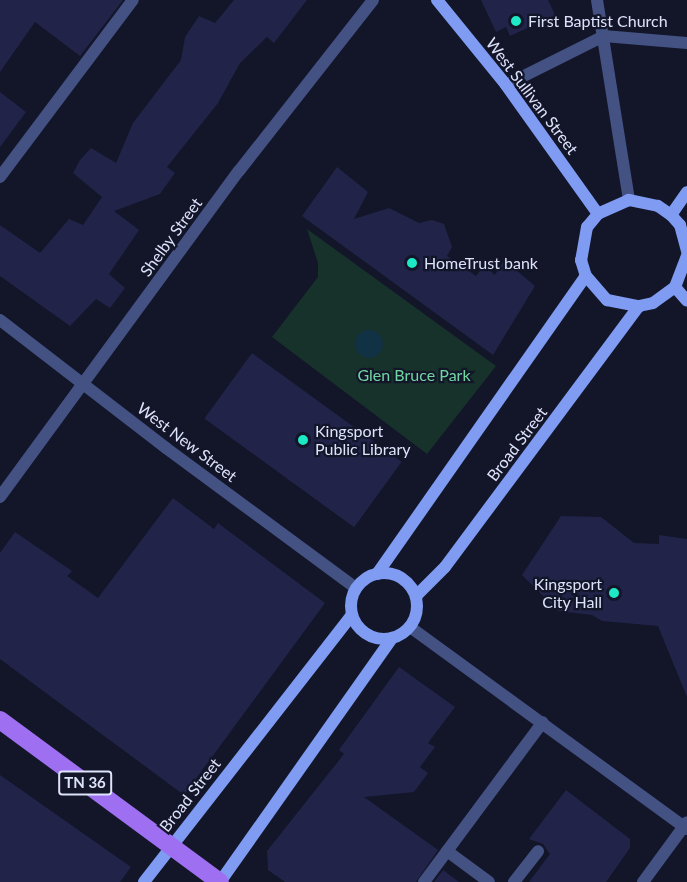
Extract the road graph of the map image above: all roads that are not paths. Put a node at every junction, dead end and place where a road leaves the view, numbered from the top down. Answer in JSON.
{"nodes":[{"id":1,"x":133,"y":0,"type":"edge"},
{"id":2,"x":373,"y":0,"type":"edge"},
{"id":3,"x":437,"y":0,"type":"edge"},
{"id":4,"x":597,"y":0,"type":"edge"},
{"id":5,"x":604,"y":36,"type":"junction"},
{"id":6,"x":687,"y":43,"type":"edge"},
{"id":7,"x":506,"y":85,"type":"junction"},
{"id":8,"x":0,"y":177,"type":"edge"},
{"id":9,"x":687,"y":192,"type":"edge"},
{"id":10,"x":629,"y":200,"type":"junction"},
{"id":11,"x":598,"y":214,"type":"junction"},
{"id":12,"x":670,"y":214,"type":"junction"},
{"id":13,"x":687,"y":253,"type":"edge"},
{"id":14,"x":586,"y":276,"type":"junction"},
{"id":15,"x":675,"y":287,"type":"junction"},
{"id":16,"x":687,"y":301,"type":"edge"},
{"id":17,"x":639,"y":306,"type":"junction"},
{"id":18,"x":0,"y":320,"type":"edge"},
{"id":19,"x":85,"y":384,"type":"junction"},
{"id":20,"x":0,"y":497,"type":"edge"},
{"id":21,"x":377,"y":574,"type":"junction"},
{"id":22,"x":356,"y":588,"type":"junction"},
{"id":23,"x":416,"y":596,"type":"junction"},
{"id":24,"x":352,"y":615,"type":"junction"},
{"id":25,"x":410,"y":627,"type":"junction"},
{"id":26,"x":392,"y":638,"type":"junction"},
{"id":27,"x":0,"y":720,"type":"edge"},
{"id":28,"x":543,"y":722,"type":"junction"},
{"id":29,"x":686,"y":826,"type":"edge"},
{"id":30,"x":171,"y":845,"type":"junction"},
{"id":31,"x":447,"y":851,"type":"junction"},
{"id":32,"x":538,"y":851,"type":"dead end"},
{"id":33,"x":144,"y":882,"type":"edge"},
{"id":34,"x":220,"y":882,"type":"edge"},
{"id":35,"x":424,"y":882,"type":"edge"},
{"id":36,"x":489,"y":882,"type":"edge"},
{"id":37,"x":514,"y":882,"type":"edge"},
{"id":38,"x":643,"y":882,"type":"edge"}],
"edges":[{"from":1,"to":8,"type":"street"},
{"from":2,"to":19,"type":"street","name":"Shelby Street"},
{"from":3,"to":7,"type":"street","name":"West Sullivan Street"},
{"from":4,"to":5,"type":"street"},
{"from":5,"to":6,"type":"street"},
{"from":5,"to":7,"type":"street"},
{"from":5,"to":10,"type":"street"},
{"from":7,"to":11,"type":"street","name":"West Sullivan Street"},
{"from":9,"to":12,"type":"street"},
{"from":10,"to":11,"type":"street"},
{"from":10,"to":12,"type":"street"},
{"from":11,"to":14,"type":"street"},
{"from":12,"to":13,"type":"street"},
{"from":13,"to":15,"type":"street"},
{"from":14,"to":17,"type":"street"},
{"from":14,"to":21,"type":"street"},
{"from":15,"to":16,"type":"street"},
{"from":15,"to":17,"type":"street"},
{"from":17,"to":23,"type":"street","name":"Broad Street"},
{"from":18,"to":19,"type":"street","name":"West New Street"},
{"from":19,"to":20,"type":"street","name":"Shelby Street"},
{"from":19,"to":22,"type":"street","name":"West New Street"},
{"from":21,"to":22,"type":"street"},
{"from":21,"to":23,"type":"street"},
{"from":22,"to":24,"type":"street"},
{"from":23,"to":25,"type":"street"},
{"from":24,"to":26,"type":"street"},
{"from":24,"to":30,"type":"street","name":"Broad Street"},
{"from":25,"to":26,"type":"street"},
{"from":25,"to":28,"type":"street"},
{"from":26,"to":34,"type":"street"},
{"from":27,"to":30,"type":"main road","number":"TN 36"},
{"from":28,"to":29,"type":"street"},
{"from":28,"to":31,"type":"street"},
{"from":29,"to":38,"type":"street"},
{"from":30,"to":33,"type":"street","name":"Broad Street"},
{"from":30,"to":34,"type":"main road","number":"TN 36"},
{"from":31,"to":35,"type":"street"},
{"from":31,"to":36,"type":"street"},
{"from":32,"to":37,"type":"street"}]}
